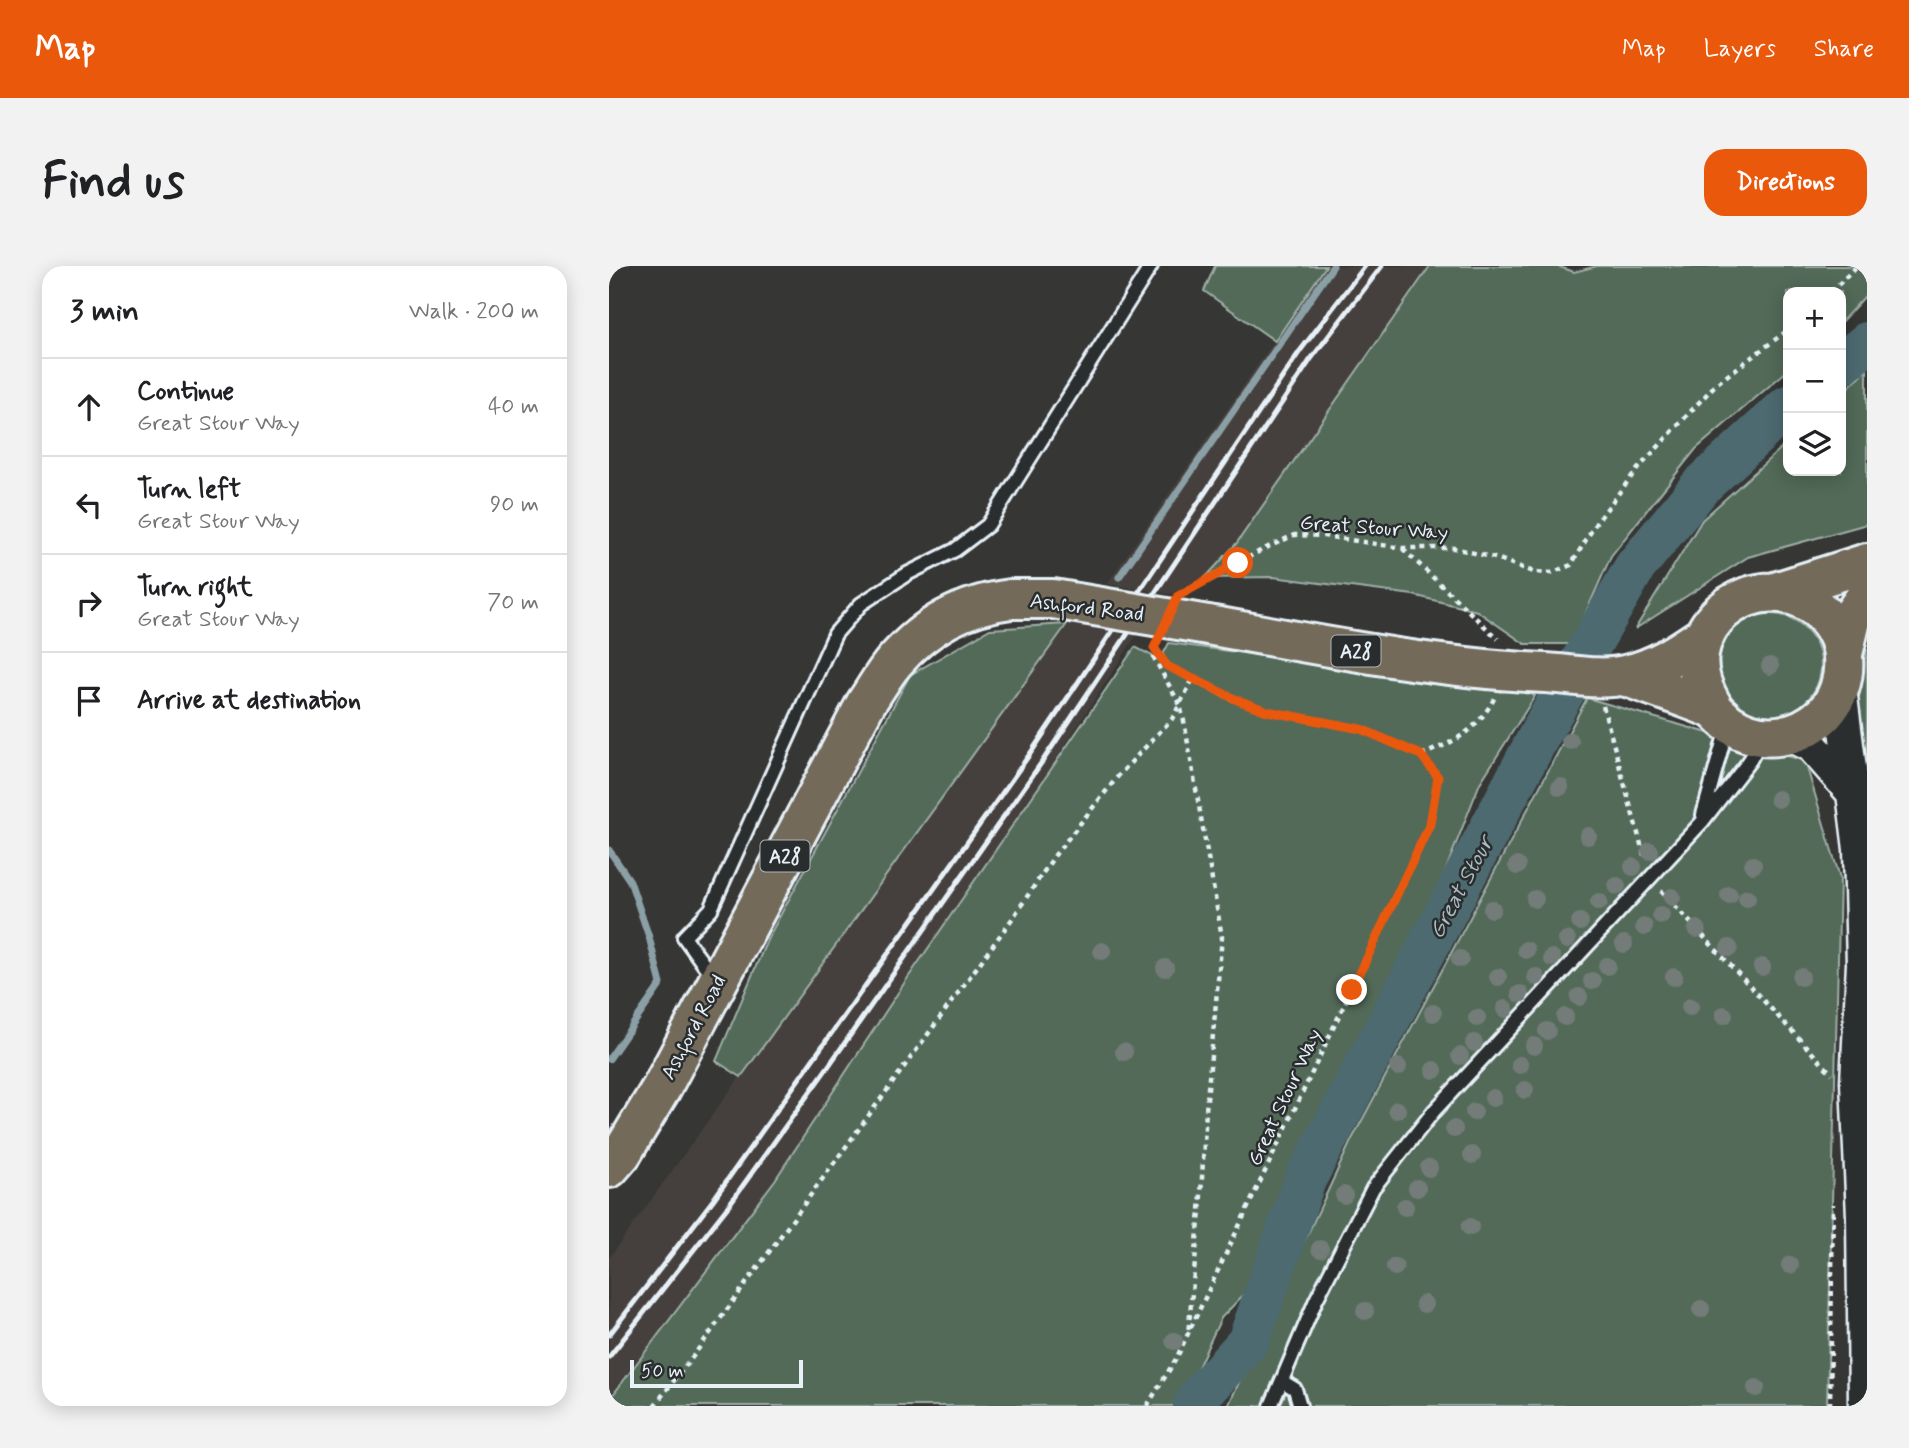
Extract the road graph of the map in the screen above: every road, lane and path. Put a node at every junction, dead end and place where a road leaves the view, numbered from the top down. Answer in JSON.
{"nodes":[{"id":1,"x":1151,"y":266,"type":"edge"},
{"id":2,"x":1857,"y":266,"type":"edge"},
{"id":3,"x":1836,"y":287,"type":"edge"},
{"id":4,"x":1783,"y":334,"type":"edge"},
{"id":5,"x":1402,"y":548,"type":"junction"},
{"id":6,"x":1867,"y":563,"type":"edge"},
{"id":7,"x":1775,"y":592,"type":"junction"},
{"id":8,"x":1867,"y":595,"type":"edge"},
{"id":9,"x":1178,"y":596,"type":"dead end"},
{"id":10,"x":1705,"y":635,"type":"junction"},
{"id":11,"x":1159,"y":638,"type":"dead end"},
{"id":12,"x":1154,"y":648,"type":"junction"},
{"id":13,"x":1525,"y":672,"type":"junction"},
{"id":14,"x":1841,"y":672,"type":"junction"},
{"id":15,"x":1612,"y":676,"type":"junction"},
{"id":16,"x":1193,"y":679,"type":"junction"},
{"id":17,"x":1180,"y":705,"type":"junction"},
{"id":18,"x":1721,"y":716,"type":"junction"},
{"id":19,"x":1777,"y":736,"type":"junction"},
{"id":20,"x":1421,"y":755,"type":"junction"},
{"id":21,"x":1854,"y":794,"type":"junction"},
{"id":22,"x":1702,"y":822,"type":"junction"},
{"id":23,"x":1650,"y":880,"type":"junction"},
{"id":24,"x":716,"y":982,"type":"junction"},
{"id":25,"x":1835,"y":1077,"type":"dead end"},
{"id":26,"x":609,"y":1168,"type":"edge"},
{"id":27,"x":1833,"y":1200,"type":"dead end"},
{"id":28,"x":1188,"y":1334,"type":"junction"},
{"id":29,"x":1282,"y":1381,"type":"junction"},
{"id":30,"x":654,"y":1406,"type":"edge"},
{"id":31,"x":1147,"y":1406,"type":"edge"},
{"id":32,"x":1271,"y":1406,"type":"edge"},
{"id":33,"x":1300,"y":1406,"type":"edge"},
{"id":34,"x":1831,"y":1406,"type":"edge"},
{"id":35,"x":1865,"y":1406,"type":"edge"}],
"edges":[{"from":1,"to":24,"type":"lane"},
{"from":2,"to":3,"type":"path"},
{"from":4,"to":5,"type":"path","name":"Great Stour Way"},
{"from":5,"to":9,"type":"path","name":"Great Stour Way"},
{"from":5,"to":13,"type":"path"},
{"from":6,"to":7,"type":"highway"},
{"from":7,"to":10,"type":"highway"},
{"from":7,"to":14,"type":"highway"},
{"from":8,"to":14,"type":"highway"},
{"from":10,"to":15,"type":"highway","name":"Ashford Road","number":"A28"},
{"from":10,"to":18,"type":"highway"},
{"from":11,"to":12,"type":"path"},
{"from":12,"to":16,"type":"path"},
{"from":12,"to":17,"type":"path"},
{"from":13,"to":15,"type":"highway","name":"Ashford Road","number":"A28"},
{"from":13,"to":20,"type":"path"},
{"from":13,"to":24,"type":"highway","name":"Ashford Road","number":"A28","bridge":true},
{"from":14,"to":19,"type":"highway"},
{"from":14,"to":21,"type":"street"},
{"from":15,"to":18,"type":"highway","name":"Ashford Road","number":"A28"},
{"from":15,"to":23,"type":"path"},
{"from":16,"to":17,"type":"path"},
{"from":16,"to":20,"type":"path"},
{"from":17,"to":28,"type":"path"},
{"from":17,"to":30,"type":"path"},
{"from":18,"to":19,"type":"highway"},
{"from":18,"to":22,"type":"lane"},
{"from":19,"to":21,"type":"street"},
{"from":19,"to":22,"type":"lane"},
{"from":20,"to":28,"type":"path","name":"Great Stour Way"},
{"from":21,"to":35,"type":"street"},
{"from":22,"to":23,"type":"lane"},
{"from":23,"to":25,"type":"path"},
{"from":23,"to":29,"type":"lane"},
{"from":24,"to":26,"type":"highway","name":"Ashford Road","number":"A28"},
{"from":27,"to":34,"type":"path"},
{"from":28,"to":31,"type":"path","name":"Great Stour Way"},
{"from":29,"to":32,"type":"lane"},
{"from":29,"to":33,"type":"lane"}]}
